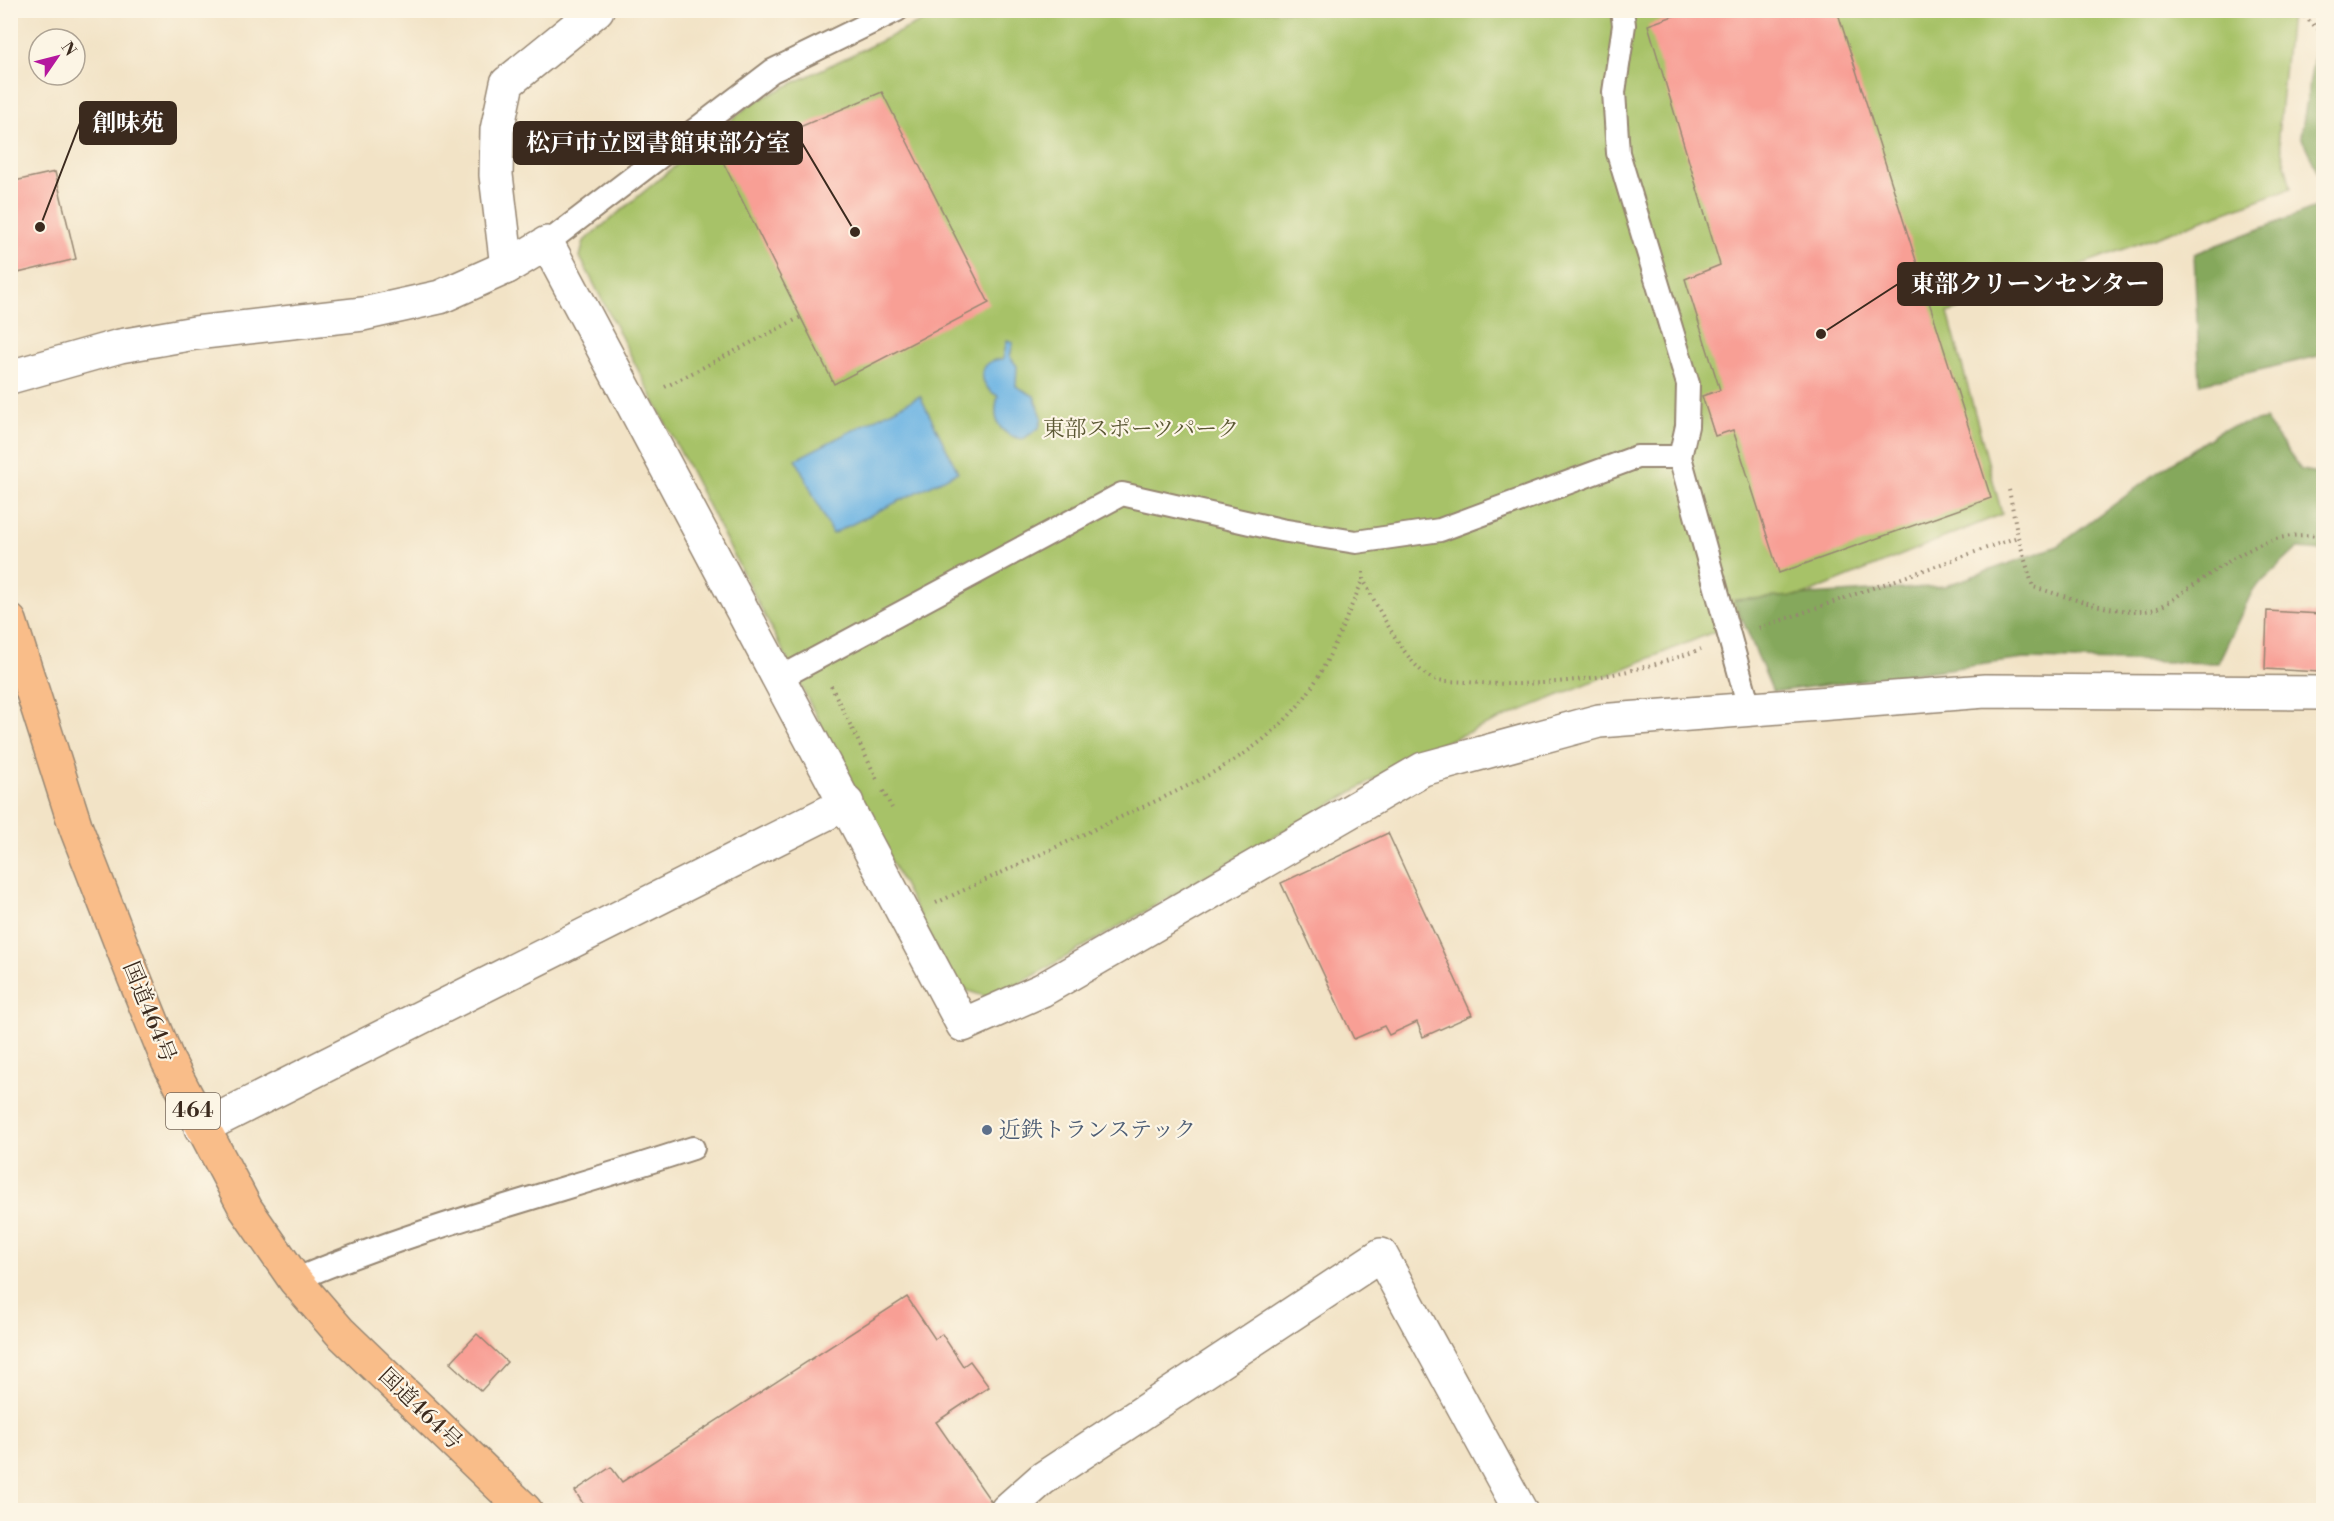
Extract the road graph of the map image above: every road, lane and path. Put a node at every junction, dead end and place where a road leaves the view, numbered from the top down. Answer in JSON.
{"nodes":[{"id":1,"x":597,"y":10,"type":"edge"},
{"id":2,"x":897,"y":10,"type":"edge"},
{"id":3,"x":1622,"y":10,"type":"edge"},
{"id":4,"x":2307,"y":10,"type":"edge"},
{"id":5,"x":2324,"y":34,"type":"edge"},
{"id":6,"x":547,"y":243,"type":"junction"},
{"id":7,"x":507,"y":267,"type":"junction"},
{"id":8,"x":801,"y":317,"type":"dead end"},
{"id":9,"x":10,"y":377,"type":"edge"},
{"id":10,"x":633,"y":404,"type":"junction"},
{"id":11,"x":1680,"y":457,"type":"junction"},
{"id":12,"x":2009,"y":490,"type":"dead end"},
{"id":13,"x":2018,"y":537,"type":"junction"},
{"id":14,"x":2324,"y":537,"type":"edge"},
{"id":15,"x":1364,"y":541,"type":"junction"},
{"id":16,"x":1363,"y":579,"type":"junction"},
{"id":17,"x":10,"y":621,"type":"edge"},
{"id":18,"x":1730,"y":638,"type":"junction"},
{"id":19,"x":780,"y":678,"type":"junction"},
{"id":20,"x":2324,"y":693,"type":"edge"},
{"id":21,"x":1750,"y":711,"type":"junction"},
{"id":22,"x":846,"y":803,"type":"junction"},
{"id":23,"x":906,"y":917,"type":"junction"},
{"id":24,"x":201,"y":1128,"type":"junction"},
{"id":25,"x":693,"y":1149,"type":"dead end"},
{"id":26,"x":295,"y":1280,"type":"junction"},
{"id":27,"x":525,"y":1510,"type":"edge"},
{"id":28,"x":1007,"y":1510,"type":"edge"},
{"id":29,"x":1520,"y":1510,"type":"edge"}],
"edges":[{"from":1,"to":7,"type":"street"},
{"from":2,"to":6,"type":"lane"},
{"from":3,"to":11,"type":"lane"},
{"from":4,"to":5,"type":"path"},
{"from":6,"to":7,"type":"street"},
{"from":6,"to":10,"type":"street"},
{"from":7,"to":9,"type":"street"},
{"from":8,"to":10,"type":"path"},
{"from":10,"to":19,"type":"street"},
{"from":11,"to":15,"type":"lane"},
{"from":11,"to":18,"type":"lane"},
{"from":12,"to":13,"type":"path"},
{"from":13,"to":14,"type":"path"},
{"from":13,"to":18,"type":"path"},
{"from":15,"to":16,"type":"path"},
{"from":15,"to":19,"type":"lane"},
{"from":16,"to":18,"type":"path"},
{"from":16,"to":23,"type":"path"},
{"from":17,"to":24,"type":"highway","name":"国道464号","number":"464"},
{"from":18,"to":21,"type":"lane"},
{"from":19,"to":22,"type":"street"},
{"from":20,"to":21,"type":"street"},
{"from":21,"to":23,"type":"street"},
{"from":22,"to":23,"type":"street"},
{"from":22,"to":24,"type":"street"},
{"from":24,"to":26,"type":"highway","name":"国道464号","number":"464"},
{"from":25,"to":26,"type":"lane"},
{"from":26,"to":27,"type":"highway","name":"国道464号","number":"464"},
{"from":28,"to":29,"type":"street"}]}
